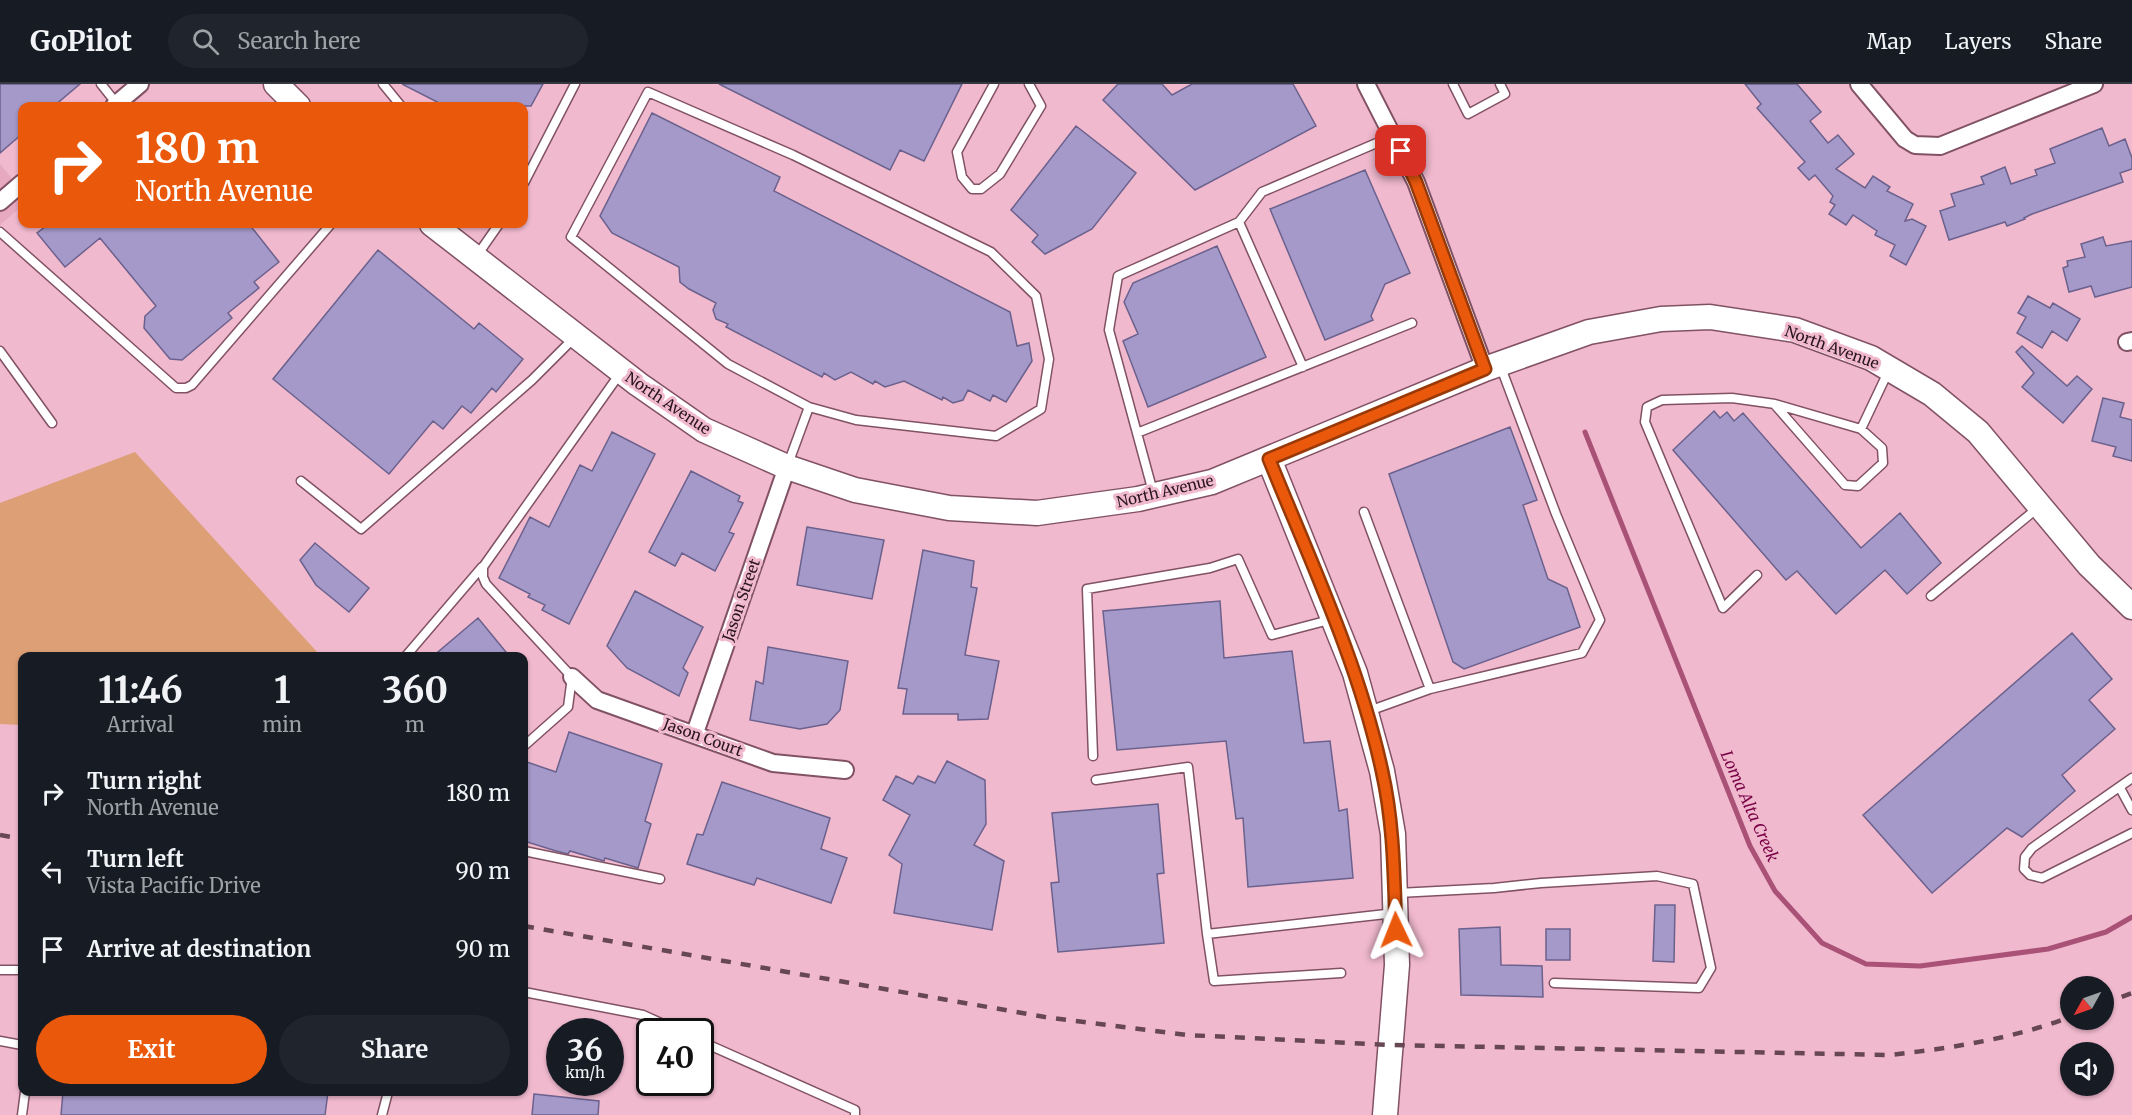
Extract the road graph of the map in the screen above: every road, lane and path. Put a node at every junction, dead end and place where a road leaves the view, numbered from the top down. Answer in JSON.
{"nodes":[{"id":1,"x":101,"y":84,"type":"edge"},
{"id":2,"x":140,"y":84,"type":"edge"},
{"id":3,"x":276,"y":84,"type":"edge"},
{"id":4,"x":383,"y":84,"type":"edge"},
{"id":5,"x":575,"y":84,"type":"edge"},
{"id":6,"x":994,"y":84,"type":"edge"},
{"id":7,"x":1029,"y":84,"type":"edge"},
{"id":8,"x":1366,"y":84,"type":"edge"},
{"id":9,"x":1453,"y":84,"type":"edge"},
{"id":10,"x":1500,"y":84,"type":"edge"},
{"id":11,"x":1859,"y":84,"type":"edge"},
{"id":12,"x":2094,"y":84,"type":"edge"},
{"id":13,"x":113,"y":102,"type":"edge"},
{"id":14,"x":119,"y":102,"type":"edge"},
{"id":15,"x":294,"y":102,"type":"edge"},
{"id":16,"x":398,"y":102,"type":"edge"},
{"id":17,"x":1393,"y":136,"type":"junction"},
{"id":18,"x":528,"y":175,"type":"edge"},
{"id":19,"x":18,"y":186,"type":"edge"},
{"id":20,"x":0,"y":202,"type":"edge"},
{"id":21,"x":1239,"y":222,"type":"junction"},
{"id":22,"x":323,"y":228,"type":"edge"},
{"id":23,"x":437,"y":228,"type":"edge"},
{"id":24,"x":496,"y":228,"type":"edge"},
{"id":25,"x":0,"y":232,"type":"edge"},
{"id":26,"x":476,"y":257,"type":"junction"},
{"id":27,"x":1412,"y":323,"type":"dead end"},
{"id":28,"x":576,"y":336,"type":"junction"},
{"id":29,"x":0,"y":351,"type":"edge"},
{"id":30,"x":1303,"y":367,"type":"junction"},
{"id":31,"x":1492,"y":367,"type":"junction"},
{"id":32,"x":1890,"y":369,"type":"junction"},
{"id":33,"x":621,"y":371,"type":"junction"},
{"id":34,"x":1775,"y":404,"type":"junction"},
{"id":35,"x":809,"y":407,"type":"junction"},
{"id":36,"x":52,"y":423,"type":"dead end"},
{"id":37,"x":1861,"y":429,"type":"junction"},
{"id":38,"x":1137,"y":432,"type":"junction"},
{"id":39,"x":1269,"y":459,"type":"junction"},
{"id":40,"x":787,"y":467,"type":"junction"},
{"id":41,"x":301,"y":481,"type":"dead end"},
{"id":42,"x":1154,"y":495,"type":"junction"},
{"id":43,"x":2040,"y":506,"type":"junction"},
{"id":44,"x":1364,"y":512,"type":"dead end"},
{"id":45,"x":483,"y":567,"type":"junction"},
{"id":46,"x":1757,"y":575,"type":"dead end"},
{"id":47,"x":1931,"y":596,"type":"dead end"},
{"id":48,"x":2132,"y":607,"type":"edge"},
{"id":49,"x":1333,"y":619,"type":"junction"},
{"id":50,"x":409,"y":652,"type":"edge"},
{"id":51,"x":572,"y":677,"type":"junction"},
{"id":52,"x":1430,"y":689,"type":"junction"},
{"id":53,"x":1366,"y":712,"type":"junction"},
{"id":54,"x":695,"y":733,"type":"junction"},
{"id":55,"x":528,"y":742,"type":"edge"},
{"id":56,"x":1094,"y":756,"type":"dead end"},
{"id":57,"x":844,"y":770,"type":"dead end"},
{"id":58,"x":2132,"y":778,"type":"edge"},
{"id":59,"x":1096,"y":780,"type":"dead end"},
{"id":60,"x":2120,"y":788,"type":"junction"},
{"id":61,"x":2132,"y":810,"type":"edge"},
{"id":62,"x":2132,"y":833,"type":"edge"},
{"id":63,"x":528,"y":852,"type":"edge"},
{"id":64,"x":660,"y":879,"type":"dead end"},
{"id":65,"x":1395,"y":903,"type":"junction"},
{"id":66,"x":1207,"y":934,"type":"junction"},
{"id":67,"x":0,"y":970,"type":"edge"},
{"id":68,"x":18,"y":970,"type":"edge"},
{"id":69,"x":1341,"y":973,"type":"dead end"},
{"id":70,"x":1554,"y":983,"type":"dead end"},
{"id":71,"x":528,"y":993,"type":"edge"},
{"id":72,"x":650,"y":1018,"type":"edge"},
{"id":73,"x":0,"y":1041,"type":"edge"},
{"id":74,"x":18,"y":1044,"type":"edge"},
{"id":75,"x":714,"y":1047,"type":"edge"},
{"id":76,"x":24,"y":1096,"type":"edge"},
{"id":77,"x":387,"y":1096,"type":"edge"},
{"id":78,"x":22,"y":1115,"type":"edge"},
{"id":79,"x":382,"y":1115,"type":"edge"},
{"id":80,"x":855,"y":1115,"type":"edge"},
{"id":81,"x":1385,"y":1115,"type":"edge"}],
"edges":[{"from":1,"to":13,"type":"lane"},
{"from":2,"to":14,"type":"street"},
{"from":3,"to":15,"type":"main road"},
{"from":4,"to":16,"type":"lane"},
{"from":5,"to":18,"type":"lane"},
{"from":6,"to":7,"type":"lane"},
{"from":8,"to":17,"type":"street"},
{"from":9,"to":10,"type":"lane"},
{"from":11,"to":12,"type":"street"},
{"from":17,"to":21,"type":"lane"},
{"from":17,"to":31,"type":"street"},
{"from":19,"to":20,"type":"street"},
{"from":21,"to":30,"type":"lane"},
{"from":21,"to":38,"type":"lane"},
{"from":22,"to":25,"type":"lane"},
{"from":23,"to":26,"type":"main road","name":"North Avenue"},
{"from":24,"to":26,"type":"lane"},
{"from":26,"to":28,"type":"main road","name":"North Avenue"},
{"from":27,"to":30,"type":"lane"},
{"from":28,"to":33,"type":"main road","name":"North Avenue"},
{"from":28,"to":41,"type":"lane"},
{"from":29,"to":36,"type":"lane"},
{"from":30,"to":38,"type":"lane"},
{"from":31,"to":32,"type":"main road","name":"North Avenue"},
{"from":31,"to":39,"type":"main road","name":"North Avenue"},
{"from":31,"to":52,"type":"lane"},
{"from":32,"to":37,"type":"lane"},
{"from":32,"to":43,"type":"main road","name":"North Avenue"},
{"from":33,"to":40,"type":"main road","name":"North Avenue"},
{"from":33,"to":45,"type":"lane"},
{"from":34,"to":37,"type":"lane"},
{"from":34,"to":37,"type":"lane"},
{"from":34,"to":46,"type":"lane"},
{"from":35,"to":35,"type":"lane"},
{"from":35,"to":40,"type":"lane"},
{"from":38,"to":42,"type":"lane"},
{"from":39,"to":42,"type":"main road","name":"North Avenue"},
{"from":39,"to":49,"type":"main road"},
{"from":40,"to":42,"type":"main road","name":"North Avenue"},
{"from":40,"to":54,"type":"street","name":"Jason Street"},
{"from":43,"to":47,"type":"lane"},
{"from":43,"to":48,"type":"main road","name":"North Avenue"},
{"from":44,"to":52,"type":"lane"},
{"from":45,"to":50,"type":"lane"},
{"from":45,"to":51,"type":"lane"},
{"from":49,"to":53,"type":"main road"},
{"from":49,"to":56,"type":"lane"},
{"from":51,"to":54,"type":"street","name":"Jason Court"},
{"from":51,"to":55,"type":"lane"},
{"from":52,"to":53,"type":"lane"},
{"from":53,"to":65,"type":"main road"},
{"from":54,"to":57,"type":"street","name":"Jason Court"},
{"from":58,"to":60,"type":"lane"},
{"from":59,"to":66,"type":"lane"},
{"from":60,"to":61,"type":"lane"},
{"from":60,"to":62,"type":"lane"},
{"from":63,"to":64,"type":"lane"},
{"from":65,"to":66,"type":"lane"},
{"from":65,"to":70,"type":"lane"},
{"from":65,"to":81,"type":"main road"},
{"from":66,"to":69,"type":"lane"},
{"from":67,"to":68,"type":"lane"},
{"from":71,"to":72,"type":"lane"},
{"from":73,"to":74,"type":"lane"},
{"from":75,"to":80,"type":"lane"},
{"from":76,"to":78,"type":"lane"},
{"from":77,"to":79,"type":"lane"}]}
